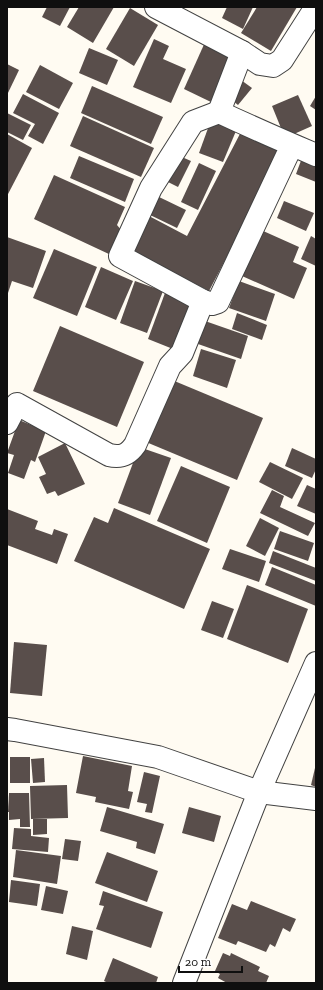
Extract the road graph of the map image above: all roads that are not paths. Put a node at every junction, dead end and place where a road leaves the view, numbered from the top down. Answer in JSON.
{"nodes":[{"id":1,"x":156,"y":7,"type":"edge"},
{"id":2,"x":316,"y":7,"type":"edge"},
{"id":3,"x":242,"y":52,"type":"junction"},
{"id":4,"x":219,"y":112,"type":"junction"},
{"id":5,"x":292,"y":145,"type":"junction"},
{"id":6,"x":316,"y":155,"type":"edge"},
{"id":7,"x":203,"y":301,"type":"junction"},
{"id":8,"x":7,"y":423,"type":"edge"},
{"id":9,"x":316,"y":663,"type":"edge"},
{"id":10,"x":7,"y":729,"type":"edge"},
{"id":11,"x":259,"y":792,"type":"junction"},
{"id":12,"x":316,"y":799,"type":"edge"},
{"id":13,"x":184,"y":983,"type":"edge"}],
"edges":[{"from":1,"to":3,"type":"street"},
{"from":2,"to":3,"type":"street"},
{"from":3,"to":4,"type":"street"},
{"from":4,"to":5,"type":"street"},
{"from":4,"to":7,"type":"street"},
{"from":5,"to":6,"type":"street"},
{"from":5,"to":7,"type":"street"},
{"from":7,"to":8,"type":"street"},
{"from":9,"to":11,"type":"street"},
{"from":10,"to":11,"type":"street"},
{"from":11,"to":12,"type":"street"},
{"from":11,"to":13,"type":"street"}]}
